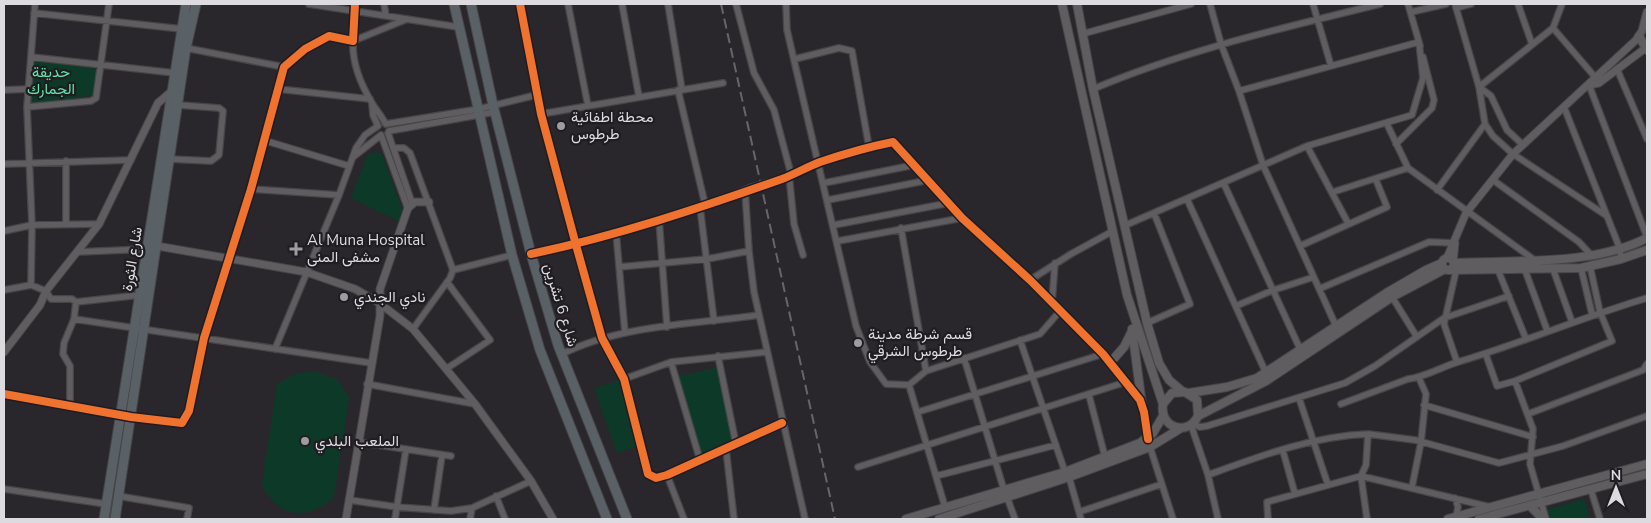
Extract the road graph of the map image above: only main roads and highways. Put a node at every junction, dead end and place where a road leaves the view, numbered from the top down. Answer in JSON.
{"nodes":[{"id":1,"x":186,"y":4,"type":"edge"},
{"id":2,"x":196,"y":4,"type":"edge"},
{"id":3,"x":454,"y":4,"type":"edge"},
{"id":4,"x":471,"y":4,"type":"edge"},
{"id":5,"x":1062,"y":4,"type":"edge"},
{"id":6,"x":1076,"y":4,"type":"edge"},
{"id":7,"x":1643,"y":37,"type":"edge"},
{"id":8,"x":1647,"y":48,"type":"edge"},
{"id":9,"x":1647,"y":238,"type":"edge"},
{"id":10,"x":1647,"y":250,"type":"edge"},
{"id":11,"x":1450,"y":265,"type":"junction"},
{"id":12,"x":1140,"y":291,"type":"junction"},
{"id":13,"x":1127,"y":294,"type":"junction"},
{"id":14,"x":1134,"y":320,"type":"junction"},
{"id":15,"x":139,"y":328,"type":"junction"},
{"id":16,"x":1132,"y":329,"type":"junction"},
{"id":17,"x":1110,"y":363,"type":"road end"},
{"id":18,"x":1185,"y":392,"type":"junction"},
{"id":19,"x":1163,"y":404,"type":"junction"},
{"id":20,"x":1142,"y":406,"type":"road end"},
{"id":21,"x":1163,"y":416,"type":"junction"},
{"id":22,"x":1198,"y":416,"type":"junction"},
{"id":23,"x":1181,"y":428,"type":"junction"},
{"id":24,"x":1647,"y":464,"type":"edge"},
{"id":25,"x":1067,"y":474,"type":"junction"},
{"id":26,"x":1647,"y":474,"type":"edge"},
{"id":27,"x":1006,"y":494,"type":"junction"},
{"id":28,"x":1540,"y":499,"type":"junction"},
{"id":29,"x":1530,"y":506,"type":"junction"},
{"id":30,"x":954,"y":518,"type":"edge"},
{"id":31,"x":1452,"y":518,"type":"edge"},
{"id":32,"x":104,"y":519,"type":"edge"},
{"id":33,"x":115,"y":519,"type":"edge"},
{"id":34,"x":607,"y":519,"type":"edge"},
{"id":35,"x":627,"y":519,"type":"edge"},
{"id":36,"x":906,"y":519,"type":"edge"},
{"id":37,"x":942,"y":519,"type":"edge"},
{"id":38,"x":1479,"y":519,"type":"edge"},
{"id":39,"x":1545,"y":519,"type":"edge"}],
"edges":[{"from":1,"to":15,"type":"main road","name":"شارع الثورة"},
{"from":2,"to":15,"type":"main road","name":"شارع الثورة"},
{"from":3,"to":34,"type":"main road"},
{"from":4,"to":35,"type":"main road","name":"شارع 6 تشرين"},
{"from":5,"to":13,"type":"main road"},
{"from":6,"to":12,"type":"main road"},
{"from":7,"to":8,"type":"main road"},
{"from":9,"to":11,"type":"main road"},
{"from":10,"to":11,"type":"main road"},
{"from":11,"to":18,"type":"main road"},
{"from":11,"to":22,"type":"main road"},
{"from":12,"to":13,"type":"main road"},
{"from":12,"to":18,"type":"main road"},
{"from":13,"to":14,"type":"main road"},
{"from":14,"to":16,"type":"main road"},
{"from":14,"to":19,"type":"main road"},
{"from":15,"to":32,"type":"main road","name":"شارع الثورة"},
{"from":15,"to":33,"type":"main road","name":"شارع الثورة"},
{"from":16,"to":17,"type":"main road"},
{"from":16,"to":20,"type":"main road"},
{"from":18,"to":19,"type":"main road"},
{"from":18,"to":22,"type":"main road"},
{"from":19,"to":21,"type":"main road"},
{"from":21,"to":23,"type":"main road"},
{"from":21,"to":25,"type":"main road"},
{"from":22,"to":23,"type":"main road"},
{"from":23,"to":25,"type":"main road"},
{"from":24,"to":28,"type":"main road"},
{"from":25,"to":27,"type":"main road"},
{"from":26,"to":28,"type":"main road"},
{"from":27,"to":30,"type":"main road"},
{"from":27,"to":36,"type":"main road"},
{"from":28,"to":29,"type":"main road"},
{"from":28,"to":31,"type":"main road"},
{"from":29,"to":38,"type":"main road"},
{"from":29,"to":39,"type":"main road"},
{"from":30,"to":37,"type":"main road"}]}
